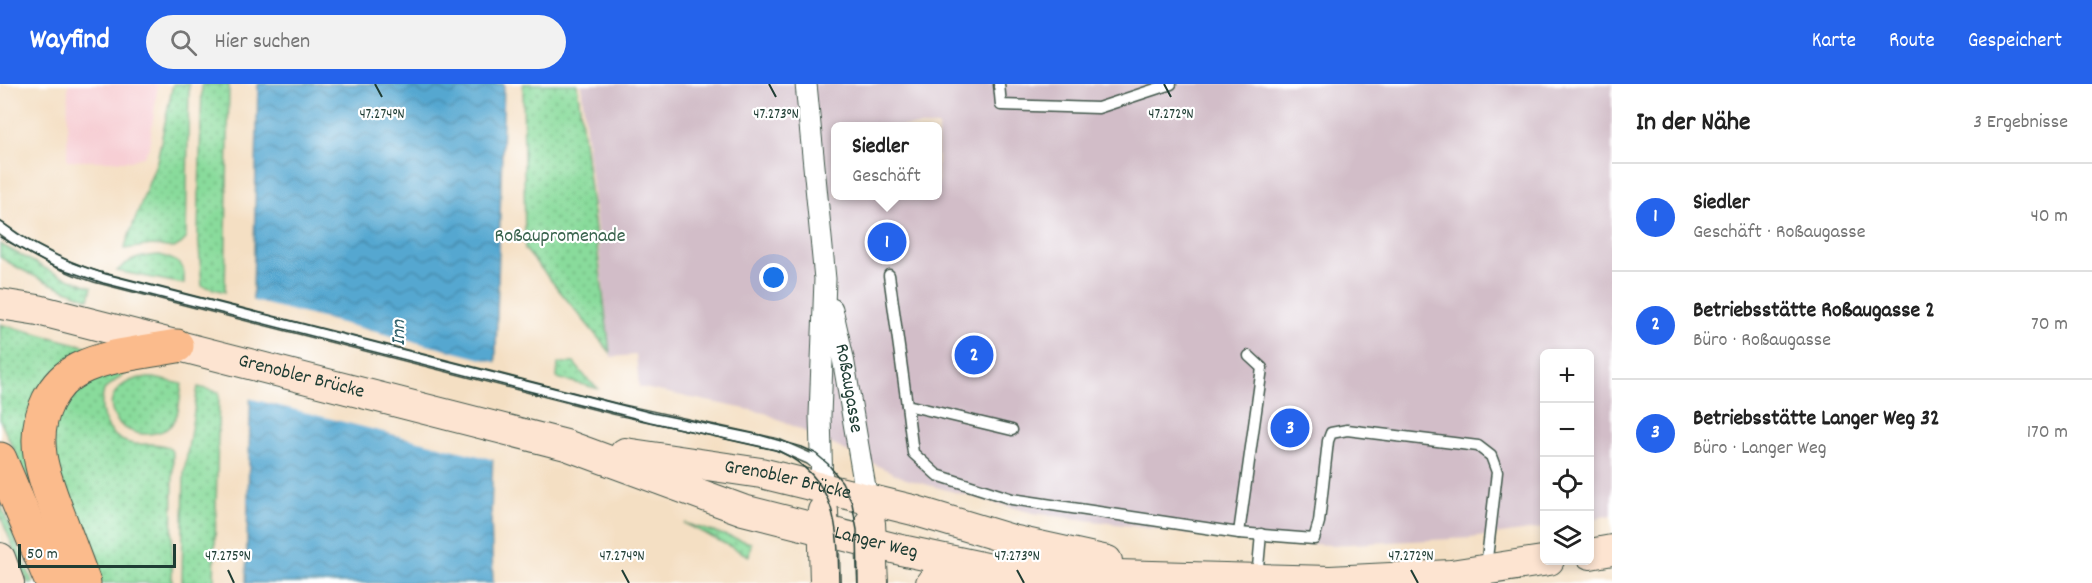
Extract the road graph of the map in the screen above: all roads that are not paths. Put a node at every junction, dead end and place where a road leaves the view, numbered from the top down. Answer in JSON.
{"nodes":[{"id":1,"x":806,"y":84,"type":"edge"},
{"id":2,"x":999,"y":84,"type":"edge"},
{"id":3,"x":1171,"y":84,"type":"edge"},
{"id":4,"x":0,"y":228,"type":"edge"},
{"id":5,"x":889,"y":275,"type":"dead end"},
{"id":6,"x":825,"y":279,"type":"junction"},
{"id":7,"x":0,"y":285,"type":"edge"},
{"id":8,"x":0,"y":304,"type":"edge"},
{"id":9,"x":38,"y":310,"type":"junction"},
{"id":10,"x":177,"y":346,"type":"junction"},
{"id":11,"x":1249,"y":356,"type":"dead end"},
{"id":12,"x":907,"y":405,"type":"junction"},
{"id":13,"x":1011,"y":430,"type":"dead end"},
{"id":14,"x":776,"y":444,"type":"junction"},
{"id":15,"x":566,"y":445,"type":"junction"},
{"id":16,"x":0,"y":459,"type":"edge"},
{"id":17,"x":850,"y":502,"type":"junction"},
{"id":18,"x":765,"y":516,"type":"junction"},
{"id":19,"x":824,"y":530,"type":"junction"},
{"id":20,"x":1239,"y":533,"type":"junction"},
{"id":21,"x":1261,"y":534,"type":"junction"},
{"id":22,"x":1612,"y":550,"type":"edge"},
{"id":23,"x":1594,"y":553,"type":"edge"},
{"id":24,"x":0,"y":558,"type":"edge"},
{"id":25,"x":1540,"y":562,"type":"edge"},
{"id":26,"x":1486,"y":570,"type":"junction"},
{"id":27,"x":1005,"y":572,"type":"junction"},
{"id":28,"x":1178,"y":577,"type":"junction"},
{"id":29,"x":825,"y":579,"type":"edge"},
{"id":30,"x":1257,"y":579,"type":"junction"},
{"id":31,"x":9,"y":583,"type":"edge"},
{"id":32,"x":52,"y":583,"type":"edge"},
{"id":33,"x":84,"y":583,"type":"edge"},
{"id":34,"x":873,"y":583,"type":"edge"},
{"id":35,"x":931,"y":583,"type":"edge"}],
"edges":[{"from":1,"to":6,"type":"street","name":"Roßaugasse"},
{"from":2,"to":3,"type":"lane"},
{"from":4,"to":14,"type":"lane"},
{"from":5,"to":12,"type":"lane"},
{"from":6,"to":17,"type":"street","name":"Roßaugasse"},
{"from":6,"to":17,"type":"street","name":"Roßaugasse"},
{"from":7,"to":9,"type":"main road","name":"Grenobler Brücke"},
{"from":8,"to":9,"type":"main road","name":"Grenobler Brücke"},
{"from":9,"to":10,"type":"main road","name":"Grenobler Brücke"},
{"from":10,"to":15,"type":"main road","name":"Grenobler Brücke"},
{"from":10,"to":33,"type":"main road"},
{"from":11,"to":20,"type":"lane"},
{"from":12,"to":13,"type":"lane"},
{"from":12,"to":20,"type":"lane"},
{"from":14,"to":17,"type":"lane"},
{"from":14,"to":17,"type":"lane"},
{"from":15,"to":17,"type":"main road","name":"Grenobler Brücke"},
{"from":15,"to":18,"type":"main road","name":"Grenobler Brücke"},
{"from":16,"to":32,"type":"main road"},
{"from":17,"to":19,"type":"main road","name":"Langer Weg"},
{"from":17,"to":19,"type":"main road"},
{"from":17,"to":27,"type":"main road","name":"Langer Weg"},
{"from":17,"to":28,"type":"main road","name":"Langer Weg"},
{"from":17,"to":34,"type":"main road"},
{"from":18,"to":19,"type":"main road","name":"Grenobler Brücke"},
{"from":18,"to":29,"type":"main road"},
{"from":19,"to":29,"type":"main road"},
{"from":20,"to":21,"type":"lane"},
{"from":21,"to":26,"type":"lane"},
{"from":21,"to":30,"type":"lane"},
{"from":22,"to":23,"type":"main road"},
{"from":24,"to":31,"type":"main road"},
{"from":25,"to":26,"type":"main road","name":"Langer Weg"},
{"from":26,"to":30,"type":"main road","name":"Langer Weg"},
{"from":27,"to":28,"type":"main road","name":"Langer Weg"},
{"from":27,"to":35,"type":"main road"},
{"from":28,"to":30,"type":"main road","name":"Langer Weg"}]}
